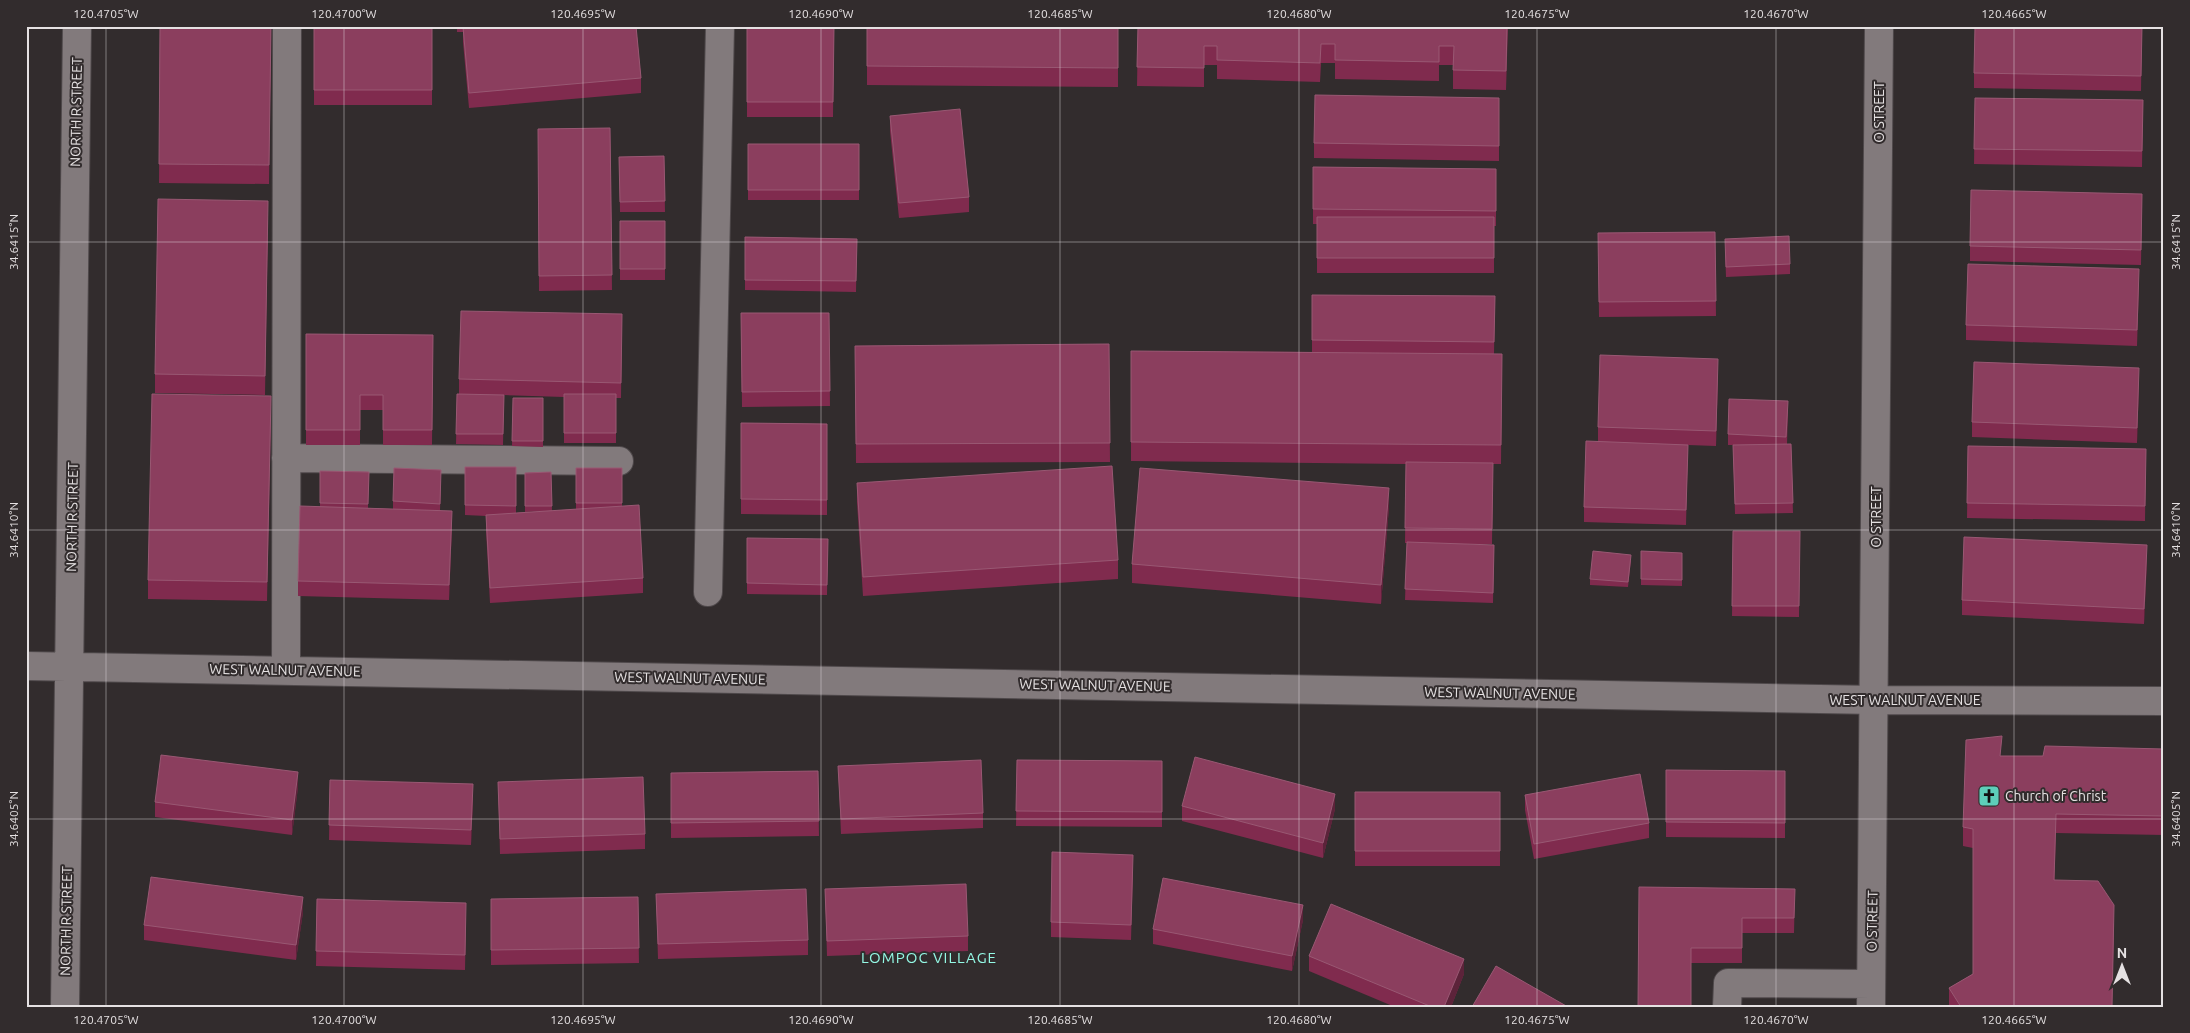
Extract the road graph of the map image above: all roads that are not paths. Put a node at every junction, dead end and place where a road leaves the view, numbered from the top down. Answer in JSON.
{"nodes":[{"id":1,"x":77,"y":26,"type":"edge"},
{"id":2,"x":287,"y":26,"type":"edge"},
{"id":3,"x":720,"y":26,"type":"edge"},
{"id":4,"x":1879,"y":26,"type":"edge"},
{"id":5,"x":286,"y":458,"type":"junction"},
{"id":6,"x":619,"y":461,"type":"dead end"},
{"id":7,"x":708,"y":592,"type":"dead end"},
{"id":8,"x":26,"y":666,"type":"edge"},
{"id":9,"x":70,"y":666,"type":"junction"},
{"id":10,"x":286,"y":670,"type":"junction"},
{"id":11,"x":1875,"y":700,"type":"junction"},
{"id":12,"x":2164,"y":701,"type":"edge"},
{"id":13,"x":1871,"y":995,"type":"edge"},
{"id":14,"x":65,"y":1007,"type":"edge"},
{"id":15,"x":1727,"y":1007,"type":"edge"}],
"edges":[{"from":1,"to":9,"type":"street","name":"NORTH R STREET"},
{"from":2,"to":5,"type":"street"},
{"from":3,"to":7,"type":"street"},
{"from":4,"to":11,"type":"street","name":"O STREET"},
{"from":5,"to":6,"type":"street"},
{"from":5,"to":10,"type":"street"},
{"from":8,"to":9,"type":"street","name":"WEST WALNUT AVENUE"},
{"from":9,"to":10,"type":"street","name":"WEST WALNUT AVENUE"},
{"from":9,"to":14,"type":"street","name":"NORTH R STREET"},
{"from":10,"to":11,"type":"street","name":"WEST WALNUT AVENUE"},
{"from":11,"to":12,"type":"street","name":"WEST WALNUT AVENUE"},
{"from":11,"to":13,"type":"street","name":"O STREET"},
{"from":13,"to":15,"type":"street"}]}
